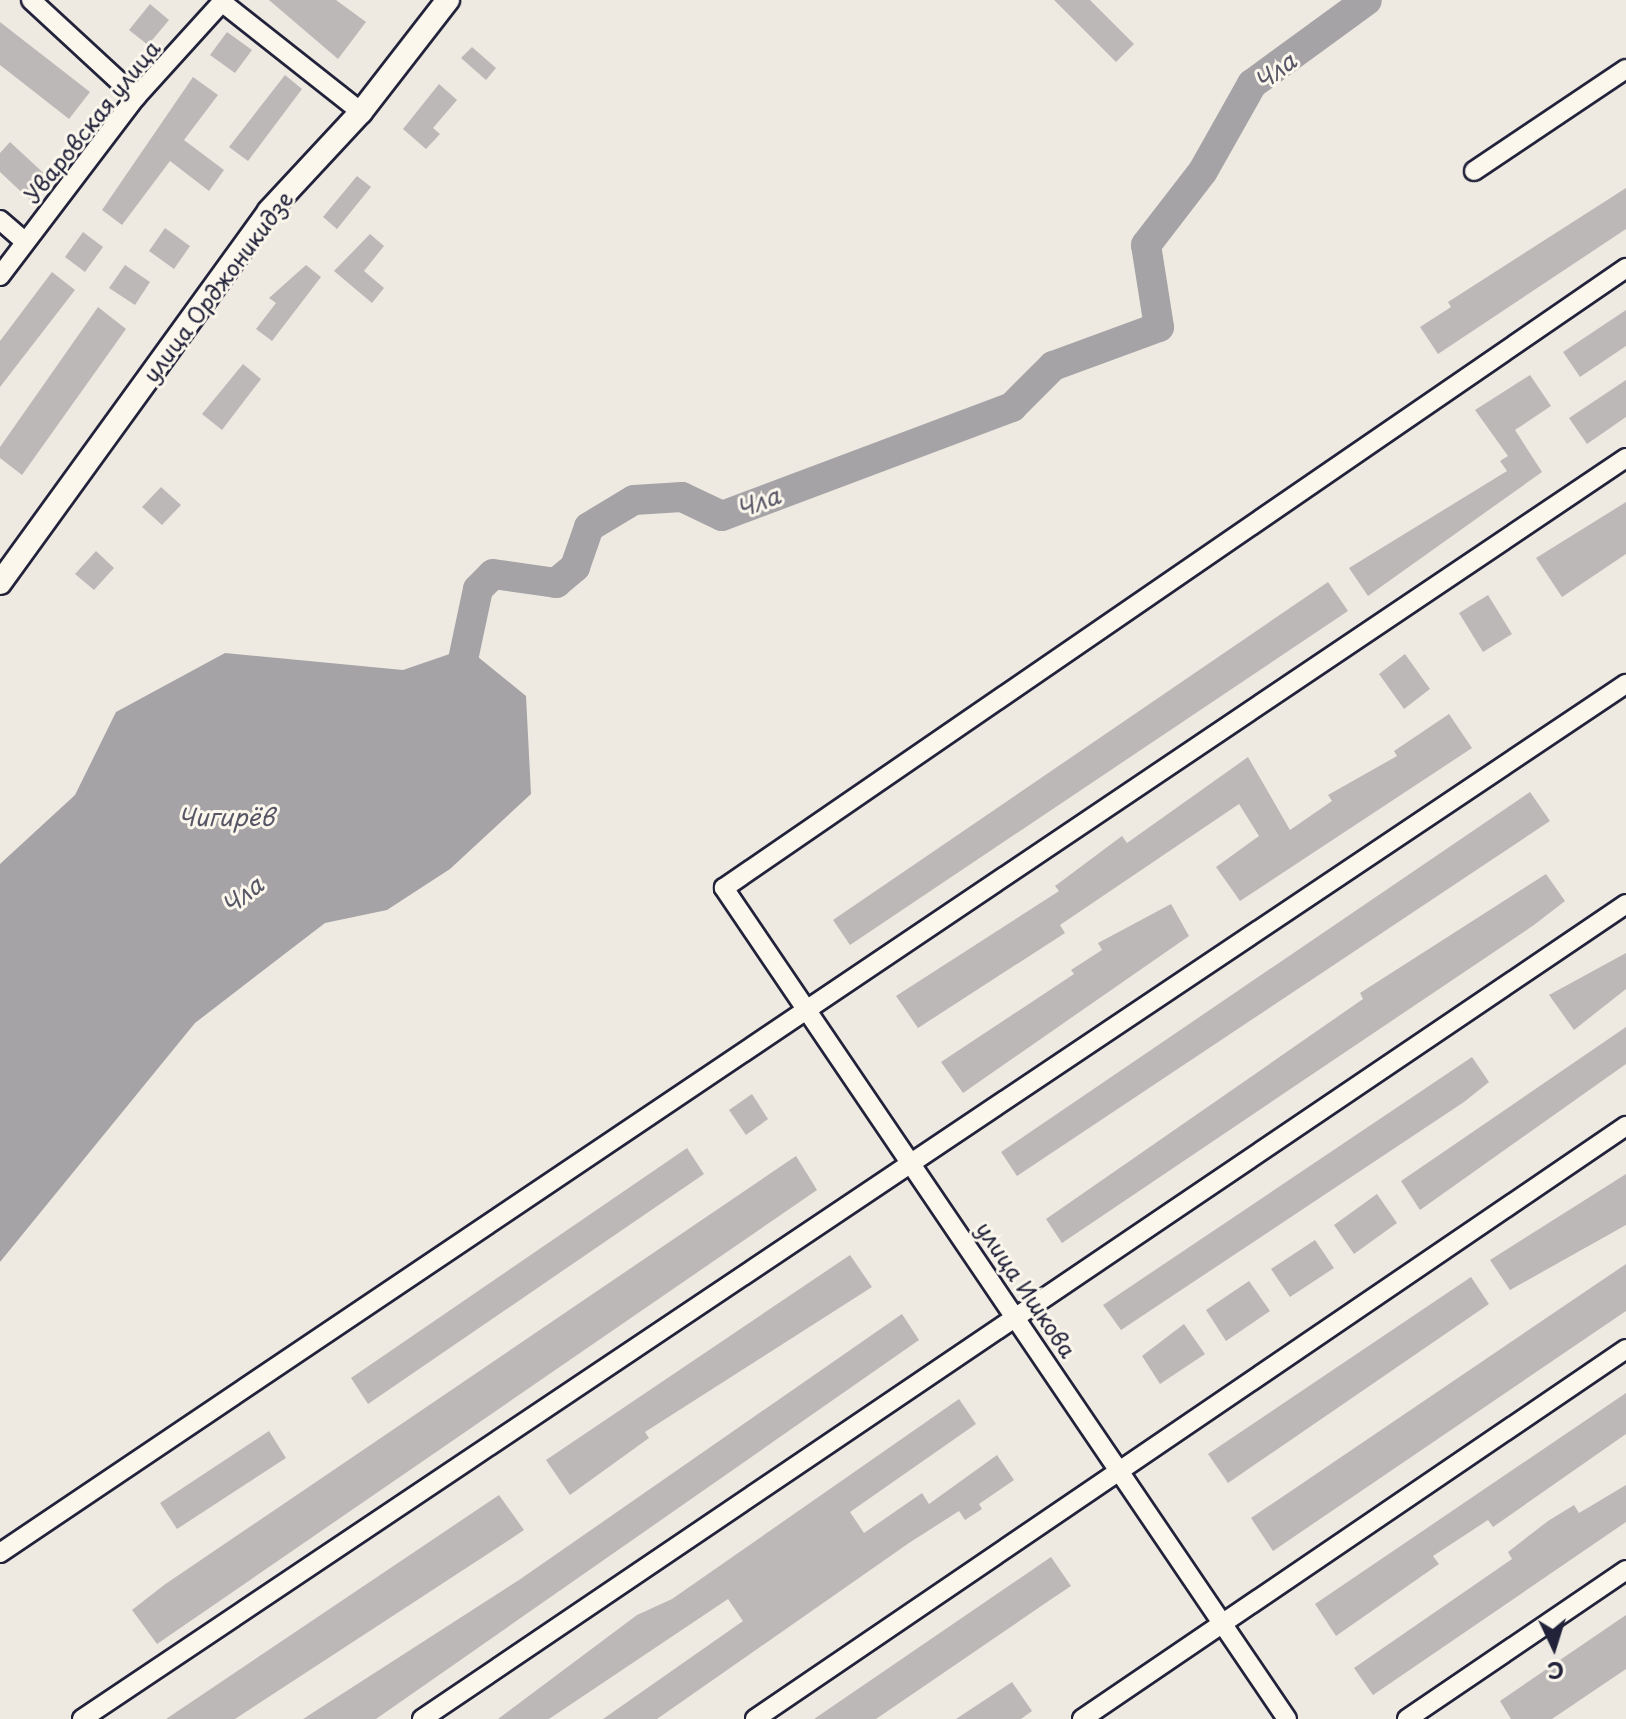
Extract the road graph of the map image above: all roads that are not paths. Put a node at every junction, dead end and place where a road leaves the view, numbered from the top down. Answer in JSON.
{"nodes":[{"id":1,"x":31,"y":0,"type":"edge"},
{"id":2,"x":448,"y":0,"type":"edge"},
{"id":3,"x":224,"y":2,"type":"edge"},
{"id":4,"x":1626,"y":69,"type":"edge"},
{"id":5,"x":136,"y":97,"type":"junction"},
{"id":6,"x":361,"y":112,"type":"junction"},
{"id":7,"x":1474,"y":171,"type":"dead end"},
{"id":8,"x":0,"y":220,"type":"edge"},
{"id":9,"x":25,"y":242,"type":"junction"},
{"id":10,"x":1626,"y":268,"type":"edge"},
{"id":11,"x":0,"y":276,"type":"edge"},
{"id":12,"x":1626,"y":458,"type":"edge"},
{"id":13,"x":0,"y":583,"type":"edge"},
{"id":14,"x":1626,"y":684,"type":"edge"},
{"id":15,"x":1626,"y":904,"type":"edge"},
{"id":16,"x":810,"y":1013,"type":"junction"},
{"id":17,"x":1626,"y":1126,"type":"edge"},
{"id":18,"x":913,"y":1166,"type":"junction"},
{"id":19,"x":1018,"y":1316,"type":"junction"},
{"id":20,"x":1626,"y":1349,"type":"edge"},
{"id":21,"x":1120,"y":1471,"type":"junction"},
{"id":22,"x":0,"y":1553,"type":"edge"},
{"id":23,"x":1626,"y":1570,"type":"edge"},
{"id":24,"x":1224,"y":1622,"type":"junction"},
{"id":25,"x":82,"y":1719,"type":"edge"},
{"id":26,"x":422,"y":1719,"type":"edge"},
{"id":27,"x":755,"y":1719,"type":"edge"},
{"id":28,"x":1082,"y":1719,"type":"edge"},
{"id":29,"x":1287,"y":1719,"type":"edge"},
{"id":30,"x":1407,"y":1719,"type":"edge"}],
"edges":[{"from":1,"to":5,"type":"street"},
{"from":2,"to":6,"type":"street","name":"улица Орджоникидзе"},
{"from":3,"to":5,"type":"street","name":"Уваровская улица"},
{"from":3,"to":6,"type":"street"},
{"from":4,"to":7,"type":"street"},
{"from":5,"to":9,"type":"street","name":"Уваровская улица"},
{"from":6,"to":13,"type":"street","name":"улица Орджоникидзе"},
{"from":8,"to":9,"type":"street"},
{"from":9,"to":11,"type":"street","name":"Уваровская улица"},
{"from":10,"to":16,"type":"street","name":"улица Ишкова"},
{"from":12,"to":16,"type":"street"},
{"from":14,"to":18,"type":"street"},
{"from":15,"to":19,"type":"street"},
{"from":16,"to":18,"type":"street","name":"улица Ишкова"},
{"from":16,"to":22,"type":"street"},
{"from":17,"to":21,"type":"street"},
{"from":18,"to":19,"type":"street","name":"улица Ишкова"},
{"from":18,"to":25,"type":"street"},
{"from":19,"to":21,"type":"street","name":"улица Ишкова"},
{"from":19,"to":26,"type":"street"},
{"from":20,"to":24,"type":"street"},
{"from":21,"to":24,"type":"street","name":"улица Ишкова"},
{"from":21,"to":27,"type":"street"},
{"from":23,"to":30,"type":"street"},
{"from":24,"to":28,"type":"street"},
{"from":24,"to":29,"type":"street","name":"улица Ишкова"}]}
